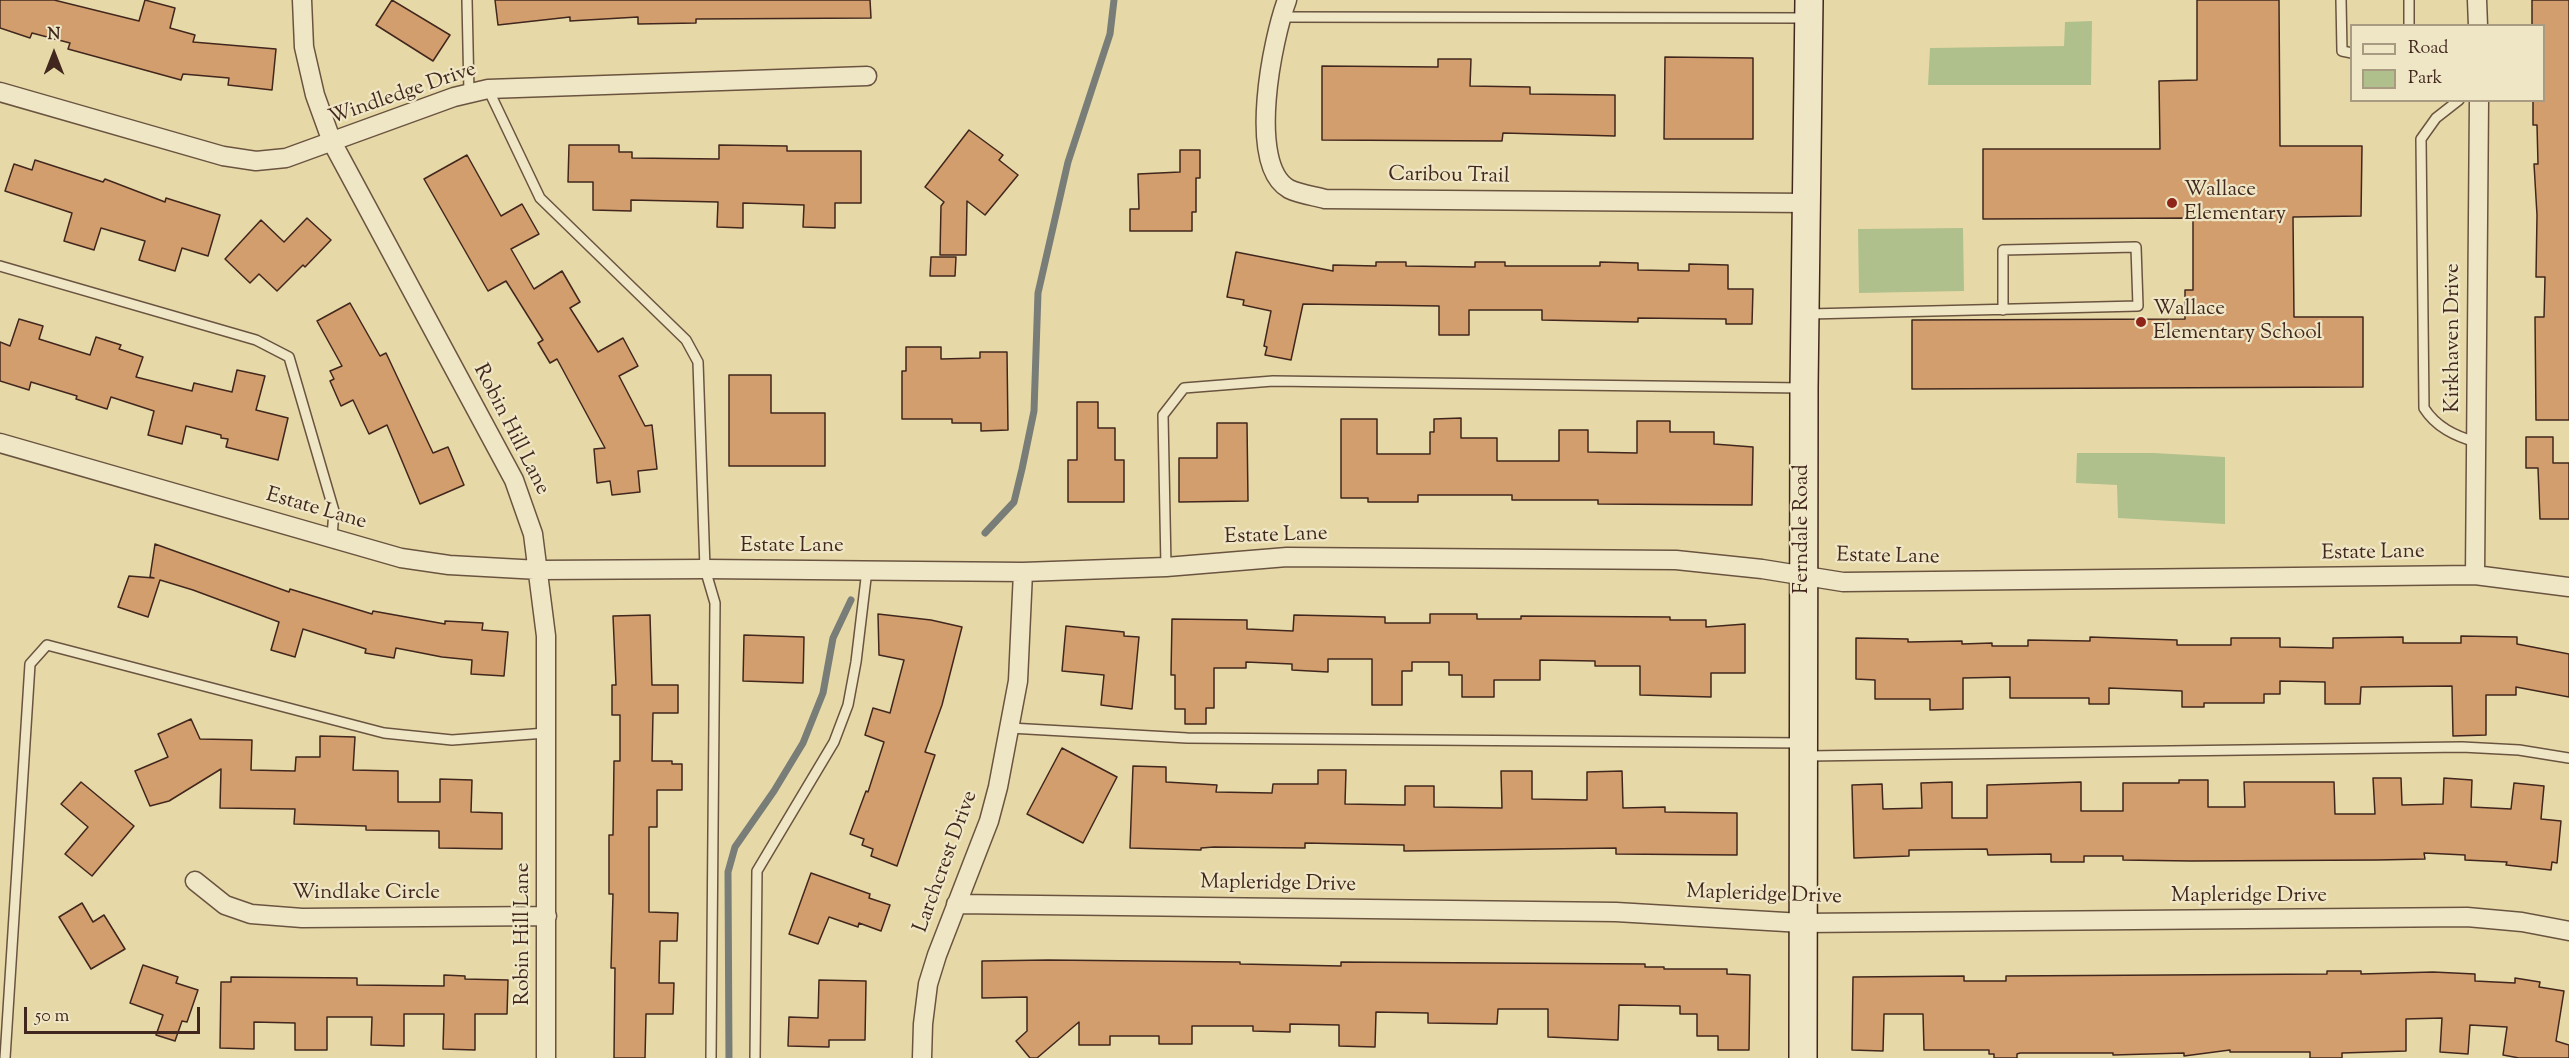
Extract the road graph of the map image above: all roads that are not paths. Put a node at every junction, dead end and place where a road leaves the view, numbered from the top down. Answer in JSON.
{"nodes":[{"id":1,"x":302,"y":0,"type":"edge"},
{"id":2,"x":466,"y":0,"type":"edge"},
{"id":3,"x":1287,"y":0,"type":"edge"},
{"id":4,"x":2341,"y":0,"type":"edge"},
{"id":5,"x":2409,"y":0,"type":"edge"},
{"id":6,"x":2477,"y":0,"type":"edge"},
{"id":7,"x":1809,"y":9,"type":"edge"},
{"id":8,"x":1281,"y":17,"type":"junction"},
{"id":9,"x":2409,"y":24,"type":"edge"},
{"id":10,"x":2478,"y":24,"type":"edge"},
{"id":11,"x":2350,"y":53,"type":"edge"},
{"id":12,"x":867,"y":76,"type":"dead end"},
{"id":13,"x":488,"y":88,"type":"junction"},
{"id":14,"x":0,"y":92,"type":"edge"},
{"id":15,"x":469,"y":93,"type":"junction"},
{"id":16,"x":2456,"y":102,"type":"edge"},
{"id":17,"x":2479,"y":102,"type":"edge"},
{"id":18,"x":332,"y":142,"type":"junction"},
{"id":19,"x":1808,"y":203,"type":"junction"},
{"id":20,"x":0,"y":266,"type":"edge"},
{"id":21,"x":2003,"y":310,"type":"junction"},
{"id":22,"x":1806,"y":314,"type":"junction"},
{"id":23,"x":1804,"y":388,"type":"junction"},
{"id":24,"x":2476,"y":442,"type":"junction"},
{"id":25,"x":0,"y":443,"type":"edge"},
{"id":26,"x":332,"y":537,"type":"junction"},
{"id":27,"x":1166,"y":567,"type":"junction"},
{"id":28,"x":705,"y":569,"type":"junction"},
{"id":29,"x":539,"y":570,"type":"junction"},
{"id":30,"x":867,"y":570,"type":"junction"},
{"id":31,"x":1023,"y":572,"type":"junction"},
{"id":32,"x":2475,"y":575,"type":"junction"},
{"id":33,"x":1803,"y":576,"type":"junction"},
{"id":34,"x":2569,"y":587,"type":"edge"},
{"id":35,"x":1010,"y":728,"type":"junction"},
{"id":36,"x":546,"y":733,"type":"junction"},
{"id":37,"x":1804,"y":750,"type":"junction"},
{"id":38,"x":2569,"y":758,"type":"edge"},
{"id":39,"x":195,"y":881,"type":"dead end"},
{"id":40,"x":956,"y":904,"type":"junction"},
{"id":41,"x":547,"y":916,"type":"junction"},
{"id":42,"x":1802,"y":923,"type":"junction"},
{"id":43,"x":2569,"y":931,"type":"edge"},
{"id":44,"x":5,"y":1058,"type":"edge"},
{"id":45,"x":546,"y":1058,"type":"edge"},
{"id":46,"x":711,"y":1058,"type":"edge"},
{"id":47,"x":755,"y":1058,"type":"edge"},
{"id":48,"x":922,"y":1058,"type":"edge"},
{"id":49,"x":1803,"y":1058,"type":"edge"}],
"edges":[{"from":1,"to":18,"type":"street","name":"Robin Hill Lane"},
{"from":2,"to":15,"type":"lane"},
{"from":3,"to":8,"type":"street","name":"Caribou Trail"},
{"from":4,"to":11,"type":"lane"},
{"from":5,"to":9,"type":"lane"},
{"from":6,"to":10,"type":"street"},
{"from":7,"to":8,"type":"lane"},
{"from":7,"to":19,"type":"street","name":"Ferndale Road"},
{"from":8,"to":19,"type":"street","name":"Caribou Trail"},
{"from":12,"to":13,"type":"street","name":"Windledge Drive"},
{"from":13,"to":15,"type":"street","name":"Windledge Drive"},
{"from":13,"to":28,"type":"lane"},
{"from":14,"to":18,"type":"street","name":"Windledge Drive"},
{"from":15,"to":18,"type":"street","name":"Windledge Drive"},
{"from":16,"to":24,"type":"lane"},
{"from":17,"to":24,"type":"street","name":"Kirkhaven Drive"},
{"from":18,"to":29,"type":"street","name":"Robin Hill Lane"},
{"from":19,"to":22,"type":"street","name":"Ferndale Road"},
{"from":20,"to":26,"type":"lane"},
{"from":21,"to":21,"type":"lane"},
{"from":21,"to":22,"type":"lane"},
{"from":22,"to":23,"type":"street","name":"Ferndale Road"},
{"from":23,"to":27,"type":"lane"},
{"from":23,"to":33,"type":"street","name":"Ferndale Road"},
{"from":24,"to":32,"type":"street","name":"Kirkhaven Drive"},
{"from":25,"to":26,"type":"street","name":"Estate Lane"},
{"from":26,"to":29,"type":"street","name":"Estate Lane"},
{"from":27,"to":31,"type":"street","name":"Estate Lane"},
{"from":27,"to":33,"type":"street","name":"Estate Lane"},
{"from":28,"to":29,"type":"street","name":"Estate Lane"},
{"from":28,"to":30,"type":"street","name":"Estate Lane"},
{"from":28,"to":46,"type":"lane"},
{"from":29,"to":36,"type":"street","name":"Robin Hill Lane"},
{"from":30,"to":31,"type":"street","name":"Estate Lane"},
{"from":30,"to":47,"type":"lane"},
{"from":31,"to":35,"type":"street","name":"Larchcrest Drive"},
{"from":32,"to":33,"type":"street","name":"Estate Lane"},
{"from":32,"to":34,"type":"street","name":"Estate Lane"},
{"from":33,"to":37,"type":"street","name":"Ferndale Road"},
{"from":35,"to":37,"type":"lane"},
{"from":35,"to":40,"type":"street","name":"Larchcrest Drive"},
{"from":36,"to":41,"type":"street","name":"Robin Hill Lane"},
{"from":36,"to":44,"type":"lane"},
{"from":37,"to":38,"type":"lane"},
{"from":37,"to":42,"type":"street","name":"Ferndale Road"},
{"from":39,"to":41,"type":"street","name":"Windlake Circle"},
{"from":40,"to":42,"type":"street","name":"Mapleridge Drive"},
{"from":40,"to":48,"type":"street","name":"Larchcrest Drive"},
{"from":41,"to":45,"type":"street","name":"Robin Hill Lane"},
{"from":42,"to":43,"type":"street","name":"Mapleridge Drive"},
{"from":42,"to":49,"type":"street","name":"Ferndale Road"}]}
